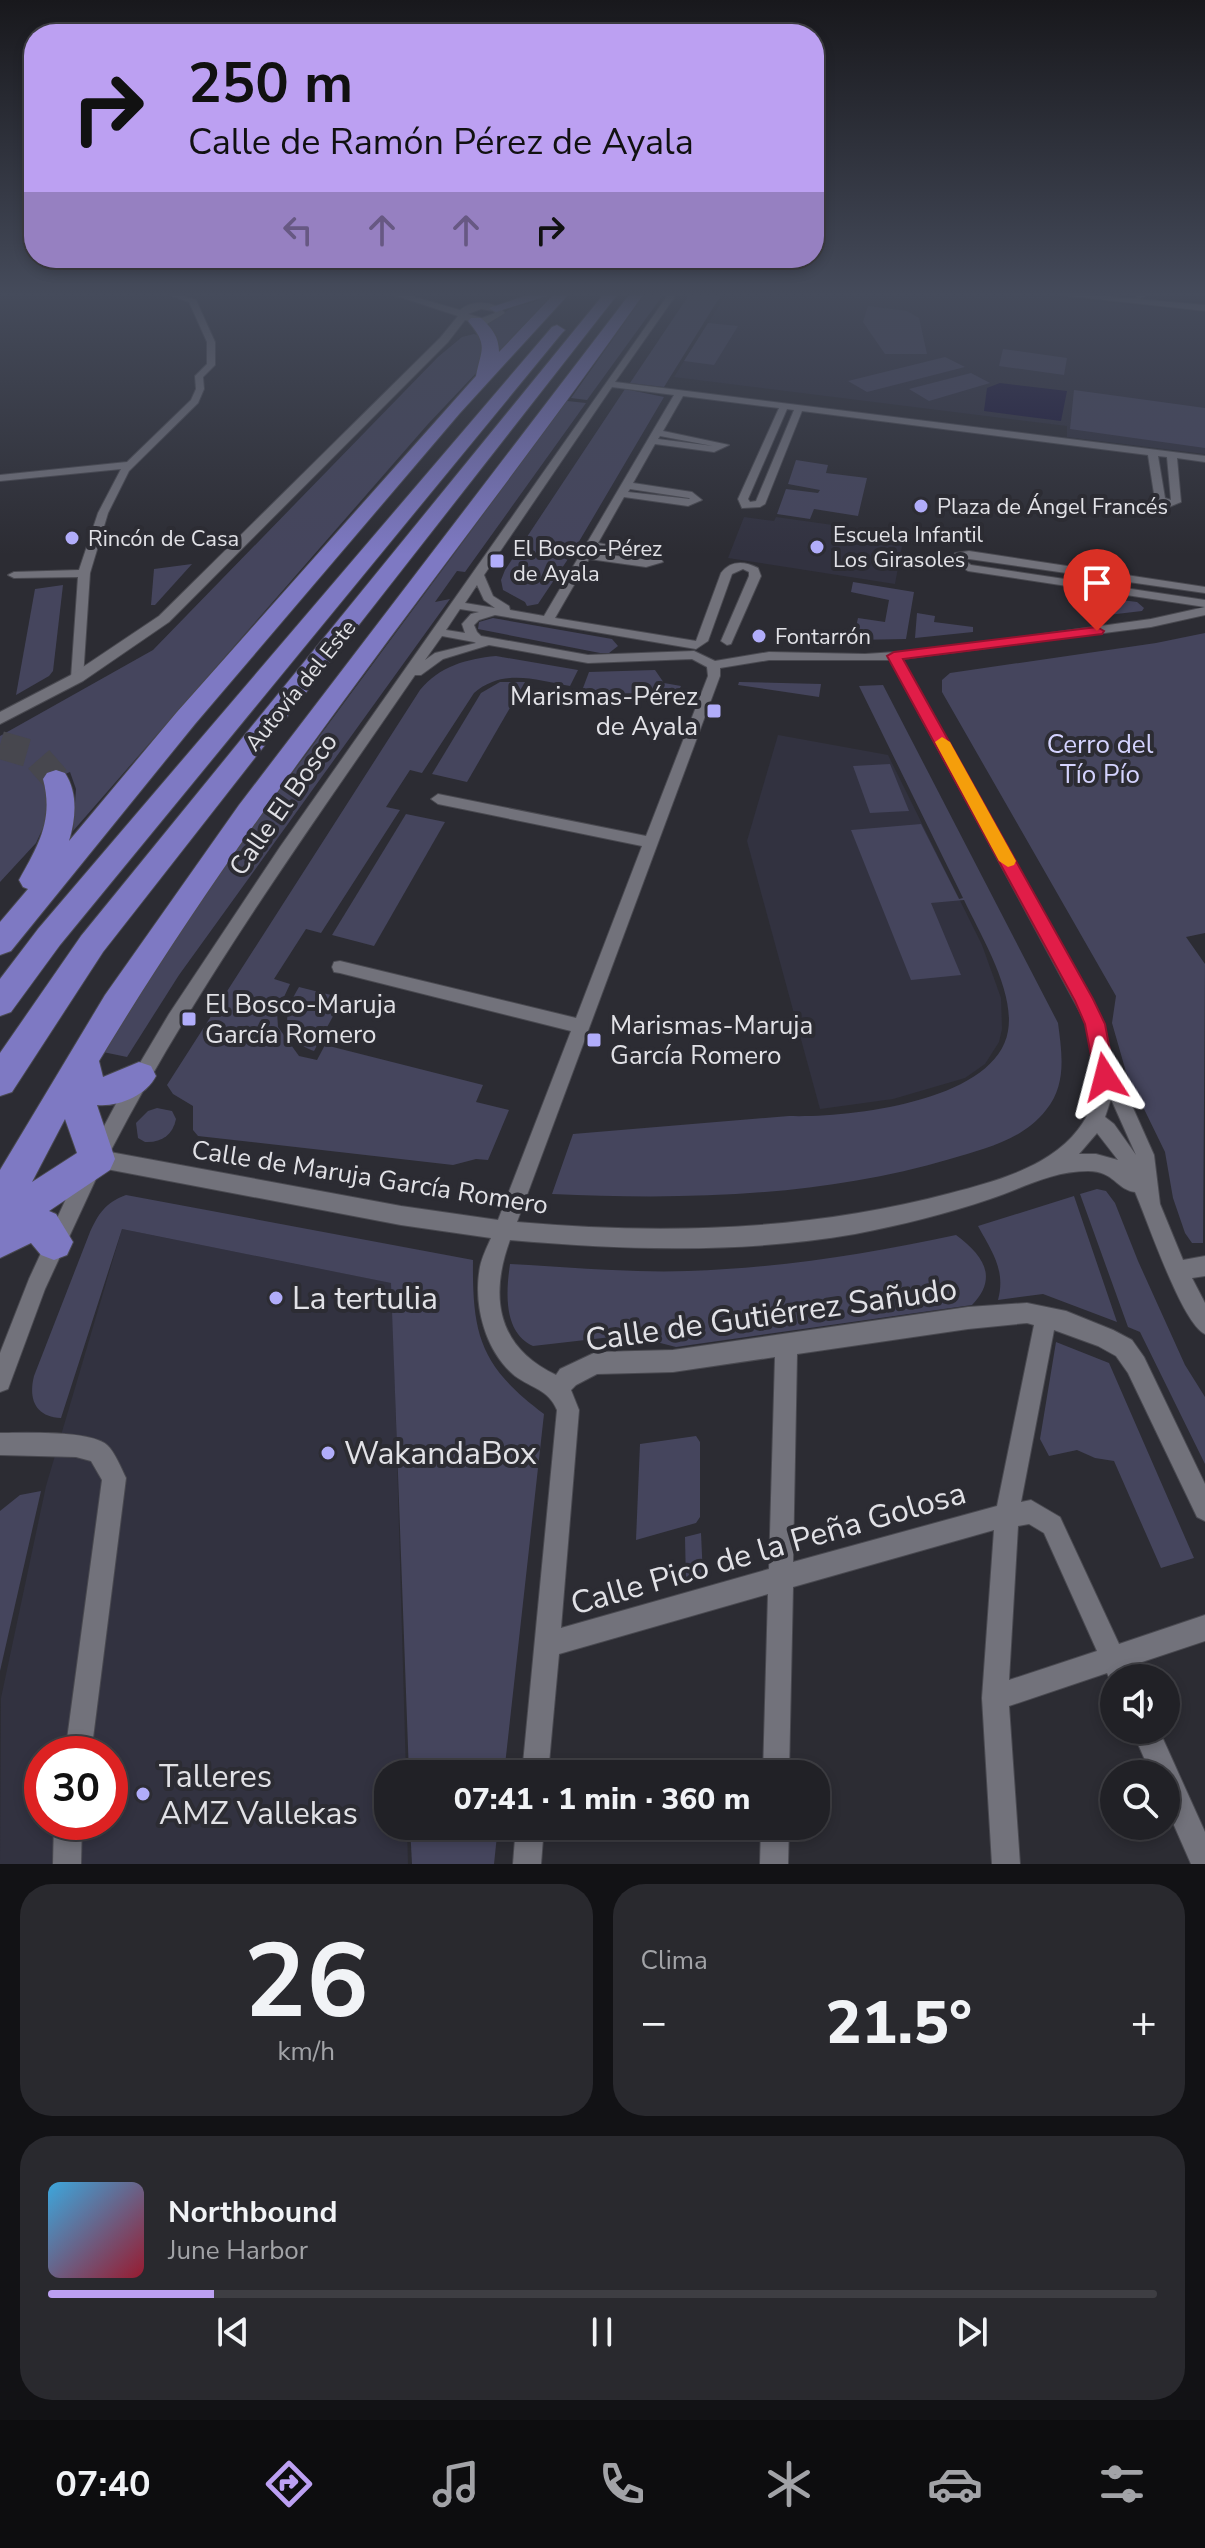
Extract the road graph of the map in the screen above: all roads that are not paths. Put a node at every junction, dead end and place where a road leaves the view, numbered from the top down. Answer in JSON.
{"nodes":[{"id":1,"x":199,"y":382,"type":"edge"},
{"id":2,"x":405,"y":382,"type":"edge"},
{"id":3,"x":479,"y":382,"type":"edge"},
{"id":4,"x":510,"y":382,"type":"edge"},
{"id":5,"x":541,"y":382,"type":"edge"},
{"id":6,"x":571,"y":382,"type":"edge"},
{"id":7,"x":611,"y":384,"type":"joint"},
{"id":8,"x":680,"y":393,"type":"junction"},
{"id":9,"x":784,"y":406,"type":"junction"},
{"id":10,"x":799,"y":408,"type":"junction"},
{"id":11,"x":655,"y":437,"type":"junction"},
{"id":12,"x":1152,"y":452,"type":"junction"},
{"id":13,"x":1172,"y":455,"type":"junction"},
{"id":14,"x":1205,"y":459,"type":"edge"},
{"id":15,"x":129,"y":465,"type":"junction"},
{"id":16,"x":0,"y":478,"type":"edge"},
{"id":17,"x":624,"y":490,"type":"junction"},
{"id":18,"x":588,"y":550,"type":"junction"},
{"id":19,"x":394,"y":569,"type":"junction"},
{"id":20,"x":84,"y":573,"type":"junction"},
{"id":21,"x":14,"y":575,"type":"dead end"},
{"id":22,"x":478,"y":575,"type":"junction"},
{"id":23,"x":1205,"y":590,"type":"edge"},
{"id":24,"x":1145,"y":595,"type":"junction"},
{"id":25,"x":1205,"y":604,"type":"edge"},
{"id":26,"x":457,"y":605,"type":"junction"},
{"id":27,"x":495,"y":611,"type":"junction"},
{"id":28,"x":1205,"y":611,"type":"edge"},
{"id":29,"x":515,"y":614,"type":"junction"},
{"id":30,"x":548,"y":620,"type":"junction"},
{"id":31,"x":1159,"y":622,"type":"junction"},
{"id":32,"x":439,"y":632,"type":"junction"},
{"id":33,"x":617,"y":632,"type":"junction"},
{"id":34,"x":479,"y":640,"type":"junction"},
{"id":35,"x":498,"y":644,"type":"junction"},
{"id":36,"x":697,"y":647,"type":"junction"},
{"id":37,"x":734,"y":650,"type":"junction"},
{"id":38,"x":894,"y":656,"type":"junction"},
{"id":39,"x":611,"y":659,"type":"junction"},
{"id":40,"x":713,"y":665,"type":"junction"},
{"id":41,"x":77,"y":678,"type":"junction"},
{"id":42,"x":401,"y":686,"type":"junction"},
{"id":43,"x":0,"y":719,"type":"edge"},
{"id":44,"x":286,"y":761,"type":"junction"},
{"id":45,"x":56,"y":779,"type":"tunnel mouth"},
{"id":46,"x":438,"y":799,"type":"dead end"},
{"id":47,"x":650,"y":842,"type":"junction"},
{"id":48,"x":52,"y":880,"type":"junction"},
{"id":49,"x":0,"y":925,"type":"edge"},
{"id":50,"x":0,"y":943,"type":"edge"},
{"id":51,"x":0,"y":967,"type":"edge"},
{"id":52,"x":340,"y":967,"type":"dead end"},
{"id":53,"x":0,"y":1003,"type":"edge"},
{"id":54,"x":580,"y":1026,"type":"junction"},
{"id":55,"x":1103,"y":1056,"type":"junction"},
{"id":56,"x":83,"y":1058,"type":"junction"},
{"id":57,"x":139,"y":1076,"type":"junction"},
{"id":58,"x":0,"y":1082,"type":"edge"},
{"id":59,"x":1097,"y":1113,"type":"junction"},
{"id":60,"x":97,"y":1159,"type":"junction"},
{"id":61,"x":1047,"y":1168,"type":"junction"},
{"id":62,"x":1151,"y":1188,"type":"junction"},
{"id":63,"x":0,"y":1206,"type":"edge"},
{"id":64,"x":1152,"y":1210,"type":"junction"},
{"id":65,"x":502,"y":1230,"type":"junction"},
{"id":66,"x":0,"y":1232,"type":"edge"},
{"id":67,"x":0,"y":1240,"type":"edge"},
{"id":68,"x":54,"y":1242,"type":"junction"},
{"id":69,"x":1205,"y":1266,"type":"edge"},
{"id":70,"x":1178,"y":1271,"type":"junction"},
{"id":71,"x":1046,"y":1317,"type":"junction"},
{"id":72,"x":1205,"y":1323,"type":"edge"},
{"id":73,"x":786,"y":1346,"type":"junction"},
{"id":74,"x":0,"y":1381,"type":"edge"},
{"id":75,"x":559,"y":1388,"type":"junction"},
{"id":76,"x":0,"y":1444,"type":"edge"},
{"id":77,"x":1205,"y":1509,"type":"edge"},
{"id":78,"x":1007,"y":1516,"type":"junction"},
{"id":79,"x":782,"y":1579,"type":"junction"},
{"id":80,"x":1205,"y":1628,"type":"edge"},
{"id":81,"x":548,"y":1644,"type":"junction"},
{"id":82,"x":1116,"y":1664,"type":"edge"},
{"id":83,"x":1127,"y":1664,"type":"edge"},
{"id":84,"x":1100,"y":1672,"type":"edge"},
{"id":85,"x":995,"y":1698,"type":"junction"},
{"id":86,"x":80,"y":1736,"type":"edge"},
{"id":87,"x":536,"y":1760,"type":"edge"},
{"id":88,"x":776,"y":1760,"type":"edge"},
{"id":89,"x":1180,"y":1807,"type":"edge"},
{"id":90,"x":68,"y":1840,"type":"edge"},
{"id":91,"x":529,"y":1840,"type":"edge"},
{"id":92,"x":775,"y":1840,"type":"edge"},
{"id":93,"x":67,"y":1864,"type":"edge"},
{"id":94,"x":527,"y":1864,"type":"edge"},
{"id":95,"x":774,"y":1864,"type":"edge"},
{"id":96,"x":1006,"y":1864,"type":"edge"},
{"id":97,"x":1205,"y":1864,"type":"edge"}],
"edges":[{"from":1,"to":15,"type":"street"},
{"from":2,"to":41,"type":"street"},
{"from":3,"to":48,"type":"highway"},
{"from":4,"to":53,"type":"highway","name":"Autovía del Este"},
{"from":5,"to":19,"type":"highway","name":"Autovía del Este"},
{"from":6,"to":44,"type":"highway"},
{"from":7,"to":8,"type":"street"},
{"from":7,"to":22,"type":"street","name":"Calle El Bosco"},
{"from":8,"to":9,"type":"street"},
{"from":8,"to":11,"type":"street"},
{"from":9,"to":10,"type":"street"},
{"from":9,"to":10,"type":"street"},
{"from":10,"to":12,"type":"street"},
{"from":11,"to":11,"type":"street"},
{"from":11,"to":17,"type":"street"},
{"from":12,"to":13,"type":"street"},
{"from":12,"to":13,"type":"street"},
{"from":13,"to":14,"type":"street"},
{"from":15,"to":16,"type":"street"},
{"from":15,"to":20,"type":"street"},
{"from":17,"to":17,"type":"street"},
{"from":17,"to":18,"type":"street"},
{"from":18,"to":18,"type":"street"},
{"from":18,"to":30,"type":"street"},
{"from":19,"to":44,"type":"highway"},
{"from":19,"to":58,"type":"highway","name":"Autovía del Este"},
{"from":20,"to":21,"type":"street"},
{"from":20,"to":41,"type":"street"},
{"from":22,"to":26,"type":"street","name":"Calle El Bosco"},
{"from":22,"to":29,"type":"street"},
{"from":23,"to":24,"type":"street"},
{"from":24,"to":25,"type":"street"},
{"from":24,"to":31,"type":"street"},
{"from":26,"to":27,"type":"street"},
{"from":26,"to":32,"type":"street","name":"Calle El Bosco"},
{"from":27,"to":29,"type":"street"},
{"from":27,"to":34,"type":"street"},
{"from":28,"to":31,"type":"street"},
{"from":29,"to":30,"type":"street"},
{"from":30,"to":33,"type":"street"},
{"from":31,"to":38,"type":"street"},
{"from":32,"to":34,"type":"street"},
{"from":32,"to":42,"type":"street","name":"Calle El Bosco"},
{"from":33,"to":36,"type":"street"},
{"from":33,"to":39,"type":"street"},
{"from":34,"to":35,"type":"street"},
{"from":35,"to":39,"type":"street"},
{"from":35,"to":42,"type":"street"},
{"from":36,"to":37,"type":"street"},
{"from":36,"to":37,"type":"street"},
{"from":36,"to":39,"type":"street"},
{"from":36,"to":40,"type":"street"},
{"from":37,"to":38,"type":"street"},
{"from":37,"to":40,"type":"street"},
{"from":38,"to":55,"type":"street"},
{"from":40,"to":47,"type":"street"},
{"from":41,"to":43,"type":"street"},
{"from":42,"to":57,"type":"street","name":"Calle El Bosco"},
{"from":44,"to":56,"type":"highway"},
{"from":45,"to":49,"type":"highway"},
{"from":46,"to":47,"type":"street"},
{"from":47,"to":54,"type":"street"},
{"from":48,"to":50,"type":"highway"},
{"from":48,"to":51,"type":"highway"},
{"from":52,"to":54,"type":"street"},
{"from":54,"to":65,"type":"street"},
{"from":55,"to":59,"type":"street"},
{"from":55,"to":62,"type":"street"},
{"from":56,"to":57,"type":"highway"},
{"from":56,"to":60,"type":"highway"},
{"from":56,"to":63,"type":"highway"},
{"from":57,"to":60,"type":"street","name":"Calle El Bosco"},
{"from":59,"to":61,"type":"street","name":"Calle de Maruja García Romero"},
{"from":59,"to":62,"type":"street"},
{"from":59,"to":64,"type":"street"},
{"from":60,"to":65,"type":"street","name":"Calle de Maruja García Romero"},
{"from":60,"to":66,"type":"highway"},
{"from":60,"to":68,"type":"street","name":"Calle El Bosco"},
{"from":61,"to":64,"type":"street"},
{"from":61,"to":65,"type":"street","name":"Calle de Maruja García Romero"},
{"from":62,"to":64,"type":"street"},
{"from":64,"to":70,"type":"street"},
{"from":65,"to":75,"type":"street"},
{"from":67,"to":68,"type":"highway"},
{"from":68,"to":74,"type":"street","name":"Calle El Bosco"},
{"from":69,"to":70,"type":"street"},
{"from":70,"to":72,"type":"street"},
{"from":71,"to":73,"type":"street","name":"Calle de Gutiérrez Sañudo"},
{"from":71,"to":77,"type":"street","name":"Calle de Gutiérrez Sañudo"},
{"from":71,"to":78,"type":"street"},
{"from":73,"to":75,"type":"street","name":"Calle de Gutiérrez Sañudo"},
{"from":73,"to":79,"type":"street"},
{"from":75,"to":81,"type":"street"},
{"from":76,"to":86,"type":"street"},
{"from":78,"to":79,"type":"street","name":"Calle Pico de la Peña Golosa"},
{"from":78,"to":82,"type":"street"},
{"from":78,"to":85,"type":"street"},
{"from":79,"to":81,"type":"street","name":"Calle Pico de la Peña Golosa"},
{"from":79,"to":88,"type":"street"},
{"from":80,"to":83,"type":"street"},
{"from":81,"to":87,"type":"street"},
{"from":84,"to":85,"type":"street"},
{"from":85,"to":96,"type":"street"},
{"from":89,"to":97,"type":"street"},
{"from":90,"to":93,"type":"street"},
{"from":91,"to":94,"type":"street"},
{"from":92,"to":95,"type":"street"}]}
